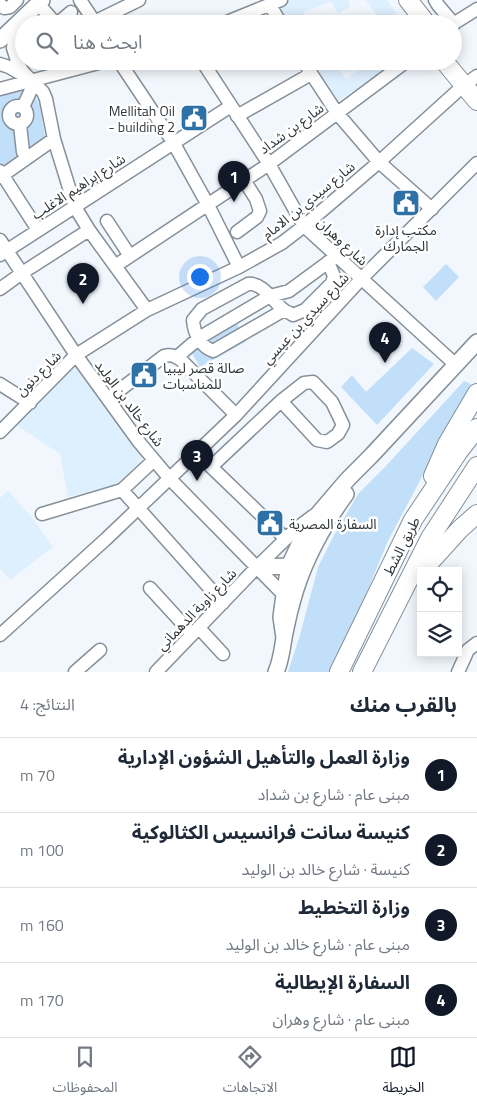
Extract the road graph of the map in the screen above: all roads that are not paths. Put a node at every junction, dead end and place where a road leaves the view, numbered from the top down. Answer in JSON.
{"nodes":[{"id":1,"x":18,"y":0,"type":"edge"},
{"id":2,"x":80,"y":0,"type":"edge"},
{"id":3,"x":139,"y":0,"type":"edge"},
{"id":4,"x":397,"y":0,"type":"edge"},
{"id":5,"x":408,"y":0,"type":"edge"},
{"id":6,"x":435,"y":0,"type":"edge"},
{"id":7,"x":42,"y":2,"type":"edge"},
{"id":8,"x":275,"y":2,"type":"edge"},
{"id":9,"x":0,"y":4,"type":"edge"},
{"id":10,"x":477,"y":9,"type":"edge"},
{"id":11,"x":71,"y":12,"type":"dead end"},
{"id":12,"x":28,"y":15,"type":"edge"},
{"id":13,"x":31,"y":15,"type":"edge"},
{"id":14,"x":50,"y":15,"type":"edge"},
{"id":15,"x":67,"y":15,"type":"edge"},
{"id":16,"x":88,"y":15,"type":"edge"},
{"id":17,"x":109,"y":15,"type":"edge"},
{"id":18,"x":244,"y":15,"type":"edge"},
{"id":19,"x":279,"y":15,"type":"edge"},
{"id":20,"x":408,"y":15,"type":"edge"},
{"id":21,"x":420,"y":15,"type":"edge"},
{"id":22,"x":446,"y":15,"type":"edge"},
{"id":23,"x":462,"y":19,"type":"edge"},
{"id":24,"x":15,"y":26,"type":"edge"},
{"id":25,"x":15,"y":33,"type":"edge"},
{"id":26,"x":0,"y":40,"type":"edge"},
{"id":27,"x":15,"y":43,"type":"edge"},
{"id":28,"x":0,"y":47,"type":"edge"},
{"id":29,"x":15,"y":58,"type":"edge"},
{"id":30,"x":0,"y":64,"type":"edge"},
{"id":31,"x":462,"y":68,"type":"edge"},
{"id":32,"x":22,"y":70,"type":"edge"},
{"id":33,"x":79,"y":70,"type":"edge"},
{"id":34,"x":125,"y":70,"type":"edge"},
{"id":35,"x":208,"y":70,"type":"edge"},
{"id":36,"x":309,"y":70,"type":"edge"},
{"id":37,"x":395,"y":70,"type":"edge"},
{"id":38,"x":456,"y":70,"type":"edge"},
{"id":39,"x":311,"y":74,"type":"junction"},
{"id":40,"x":472,"y":82,"type":"edge"},
{"id":41,"x":31,"y":86,"type":"junction"},
{"id":42,"x":0,"y":89,"type":"edge"},
{"id":43,"x":477,"y":101,"type":"edge"},
{"id":44,"x":234,"y":111,"type":"junction"},
{"id":45,"x":337,"y":113,"type":"junction"},
{"id":46,"x":10,"y":123,"type":"edge"},
{"id":47,"x":54,"y":139,"type":"junction"},
{"id":48,"x":173,"y":142,"type":"junction"},
{"id":49,"x":23,"y":152,"type":"dead end"},
{"id":50,"x":379,"y":162,"type":"junction"},
{"id":51,"x":477,"y":163,"type":"edge"},
{"id":52,"x":269,"y":164,"type":"junction"},
{"id":53,"x":1,"y":175,"type":"edge"},
{"id":54,"x":244,"y":180,"type":"junction"},
{"id":55,"x":208,"y":205,"type":"junction"},
{"id":56,"x":75,"y":206,"type":"junction"},
{"id":57,"x":432,"y":208,"type":"junction"},
{"id":58,"x":107,"y":221,"type":"dead end"},
{"id":59,"x":304,"y":226,"type":"junction"},
{"id":60,"x":38,"y":230,"type":"junction"},
{"id":61,"x":89,"y":230,"type":"junction"},
{"id":62,"x":237,"y":232,"type":"dead end"},
{"id":63,"x":2,"y":248,"type":"edge"},
{"id":64,"x":130,"y":256,"type":"junction"},
{"id":65,"x":332,"y":259,"type":"junction"},
{"id":66,"x":115,"y":266,"type":"junction"},
{"id":67,"x":239,"y":268,"type":"junction"},
{"id":68,"x":22,"y":273,"type":"junction"},
{"id":69,"x":362,"y":278,"type":"junction"},
{"id":70,"x":0,"y":289,"type":"edge"},
{"id":71,"x":270,"y":296,"type":"junction"},
{"id":72,"x":147,"y":310,"type":"junction"},
{"id":73,"x":284,"y":310,"type":"junction"},
{"id":74,"x":198,"y":338,"type":"junction"},
{"id":75,"x":477,"y":342,"type":"edge"},
{"id":76,"x":76,"y":355,"type":"junction"},
{"id":77,"x":177,"y":357,"type":"junction"},
{"id":78,"x":456,"y":365,"type":"junction"},
{"id":79,"x":0,"y":384,"type":"edge"},
{"id":80,"x":477,"y":393,"type":"edge"},
{"id":81,"x":108,"y":399,"type":"junction"},
{"id":82,"x":281,"y":401,"type":"junction"},
{"id":83,"x":30,"y":403,"type":"junction"},
{"id":84,"x":236,"y":415,"type":"junction"},
{"id":85,"x":477,"y":428,"type":"edge"},
{"id":86,"x":0,"y":432,"type":"edge"},
{"id":87,"x":197,"y":454,"type":"junction"},
{"id":88,"x":372,"y":456,"type":"junction"},
{"id":89,"x":154,"y":460,"type":"junction"},
{"id":90,"x":477,"y":466,"type":"edge"},
{"id":91,"x":211,"y":467,"type":"junction"},
{"id":92,"x":170,"y":479,"type":"junction"},
{"id":93,"x":122,"y":490,"type":"junction"},
{"id":94,"x":138,"y":508,"type":"junction"},
{"id":95,"x":42,"y":514,"type":"dead end"},
{"id":96,"x":477,"y":514,"type":"edge"},
{"id":97,"x":413,"y":520,"type":"junction"},
{"id":98,"x":305,"y":537,"type":"junction"},
{"id":99,"x":286,"y":539,"type":"junction"},
{"id":100,"x":306,"y":562,"type":"junction"},
{"id":101,"x":289,"y":566,"type":"junction"},
{"id":102,"x":257,"y":567,"type":"junction"},
{"id":103,"x":426,"y":567,"type":"edge"},
{"id":104,"x":417,"y":577,"type":"edge"},
{"id":105,"x":150,"y":588,"type":"dead end"},
{"id":106,"x":284,"y":595,"type":"junction"},
{"id":107,"x":223,"y":603,"type":"junction"},
{"id":108,"x":393,"y":609,"type":"junction"},
{"id":109,"x":195,"y":631,"type":"junction"},
{"id":110,"x":0,"y":635,"type":"edge"},
{"id":111,"x":284,"y":638,"type":"junction"},
{"id":112,"x":477,"y":643,"type":"edge"},
{"id":113,"x":100,"y":650,"type":"dead end"},
{"id":114,"x":223,"y":654,"type":"dead end"},
{"id":115,"x":75,"y":672,"type":"edge"},
{"id":116,"x":156,"y":672,"type":"edge"},
{"id":117,"x":276,"y":672,"type":"edge"},
{"id":118,"x":339,"y":672,"type":"edge"},
{"id":119,"x":362,"y":672,"type":"edge"},
{"id":120,"x":458,"y":672,"type":"edge"}],
"edges":[{"from":1,"to":9,"type":"street"},
{"from":2,"to":16,"type":"street"},
{"from":3,"to":17,"type":"street"},
{"from":4,"to":20,"type":"highway"},
{"from":5,"to":21,"type":"highway"},
{"from":6,"to":22,"type":"street"},
{"from":7,"to":12,"type":"main road"},
{"from":7,"to":13,"type":"main road"},
{"from":7,"to":14,"type":"street"},
{"from":8,"to":18,"type":"street"},
{"from":8,"to":19,"type":"street"},
{"from":10,"to":23,"type":"street"},
{"from":11,"to":15,"type":"street"},
{"from":24,"to":26,"type":"main road"},
{"from":25,"to":28,"type":"main road"},
{"from":27,"to":29,"type":"street"},
{"from":30,"to":41,"type":"street"},
{"from":31,"to":40,"type":"highway"},
{"from":32,"to":41,"type":"street"},
{"from":33,"to":41,"type":"street"},
{"from":34,"to":48,"type":"street"},
{"from":35,"to":44,"type":"street","name":"شارع وهران"},
{"from":36,"to":39,"type":"street"},
{"from":37,"to":45,"type":"street","name":"شارع بن شداد"},
{"from":38,"to":40,"type":"highway"},
{"from":39,"to":44,"type":"street","name":"شارع إبراهيم الاغلب"},
{"from":39,"to":45,"type":"street"},
{"from":40,"to":43,"type":"highway"},
{"from":40,"to":50,"type":"street","name":"شارع سيدي بن الامام"},
{"from":41,"to":42,"type":"street"},
{"from":41,"to":46,"type":"street"},
{"from":41,"to":47,"type":"street"},
{"from":44,"to":48,"type":"street","name":"شارع إبراهيم الاغلب"},
{"from":44,"to":52,"type":"street","name":"شارع وهران"},
{"from":45,"to":50,"type":"street"},
{"from":45,"to":52,"type":"street","name":"شارع بن شداد"},
{"from":46,"to":49,"type":"street"},
{"from":47,"to":53,"type":"street"},
{"from":47,"to":56,"type":"street"},
{"from":48,"to":55,"type":"street"},
{"from":48,"to":56,"type":"street","name":"شارع إبراهيم الاغلب"},
{"from":50,"to":57,"type":"street"},
{"from":50,"to":59,"type":"street","name":"شارع سيدي بن الامام"},
{"from":51,"to":57,"type":"street","name":"شارع سيدي بن عيسي"},
{"from":52,"to":54,"type":"street","name":"شارع بن شداد"},
{"from":52,"to":59,"type":"street","name":"شارع وهران"},
{"from":53,"to":60,"type":"street"},
{"from":54,"to":55,"type":"street","name":"شارع بن شداد"},
{"from":54,"to":62,"type":"street"},
{"from":55,"to":64,"type":"street","name":"شارع بن شداد"},
{"from":55,"to":67,"type":"street"},
{"from":56,"to":60,"type":"street","name":"شارع إبراهيم الاغلب"},
{"from":56,"to":61,"type":"street"},
{"from":57,"to":69,"type":"street","name":"شارع سيدي بن عيسي"},
{"from":58,"to":64,"type":"street"},
{"from":59,"to":65,"type":"street","name":"شارع وهران"},
{"from":59,"to":67,"type":"street","name":"شارع سيدي بن الامام"},
{"from":60,"to":63,"type":"street","name":"شارع إبراهيم الاغلب"},
{"from":61,"to":66,"type":"street"},
{"from":61,"to":68,"type":"street"},
{"from":63,"to":68,"type":"street","name":"شارع خالد بن الوليد"},
{"from":64,"to":66,"type":"street","name":"شارع بن شداد"},
{"from":65,"to":69,"type":"street","name":"شارع وهران"},
{"from":65,"to":71,"type":"street"},
{"from":65,"to":73,"type":"street"},
{"from":66,"to":72,"type":"street"},
{"from":67,"to":72,"type":"street","name":"شارع سيدي بن الامام"},
{"from":68,"to":70,"type":"street"},
{"from":68,"to":76,"type":"street","name":"شارع خالد بن الوليد"},
{"from":69,"to":78,"type":"street","name":"شارع وهران"},
{"from":69,"to":84,"type":"street","name":"شارع سيدي بن عيسي"},
{"from":71,"to":73,"type":"street"},
{"from":71,"to":74,"type":"street"},
{"from":71,"to":74,"type":"street"},
{"from":72,"to":76,"type":"street","name":"شارع سيدي بن الامام"},
{"from":73,"to":74,"type":"street"},
{"from":74,"to":77,"type":"street"},
{"from":75,"to":78,"type":"main road"},
{"from":76,"to":81,"type":"street","name":"شارع خالد بن الوليد"},
{"from":76,"to":83,"type":"street","name":"شارع دنون"},
{"from":77,"to":81,"type":"street"},
{"from":77,"to":84,"type":"street"},
{"from":78,"to":88,"type":"main road"},
{"from":79,"to":83,"type":"street"},
{"from":80,"to":97,"type":"highway"},
{"from":81,"to":89,"type":"street","name":"شارع خالد بن الوليد"},
{"from":82,"to":82,"type":"street"},
{"from":82,"to":91,"type":"street"},
{"from":83,"to":86,"type":"street","name":"شارع دنون"},
{"from":84,"to":87,"type":"street","name":"شارع سيدي بن عيسي"},
{"from":85,"to":97,"type":"highway","name":"طريق الشط"},
{"from":87,"to":91,"type":"street"},
{"from":87,"to":92,"type":"street","name":"شارع سيدي بن عيسي"},
{"from":88,"to":98,"type":"main road"},
{"from":88,"to":98,"type":"main road"},
{"from":89,"to":92,"type":"street","name":"شارع خالد بن الوليد"},
{"from":89,"to":93,"type":"street"},
{"from":90,"to":108,"type":"highway","name":"طريق الشط"},
{"from":91,"to":99,"type":"street"},
{"from":92,"to":94,"type":"street","name":"شارع سيدي بن عيسي"},
{"from":92,"to":102,"type":"street","name":"شارع خالد بن الوليد"},
{"from":93,"to":94,"type":"street"},
{"from":93,"to":95,"type":"street"},
{"from":94,"to":107,"type":"street"},
{"from":94,"to":110,"type":"street","name":"شارع سيدي بن عيسي"},
{"from":96,"to":103,"type":"highway"},
{"from":97,"to":118,"type":"highway","name":"طريق الشط"},
{"from":98,"to":99,"type":"street","name":"شارع زاوية الدهماني"},
{"from":98,"to":100,"type":"main road"},
{"from":98,"to":101,"type":"main road"},
{"from":99,"to":102,"type":"street","name":"شارع زاوية الدهماني"},
{"from":100,"to":101,"type":"main road"},
{"from":100,"to":111,"type":"main road"},
{"from":101,"to":102,"type":"main road"},
{"from":101,"to":106,"type":"main road"},
{"from":102,"to":106,"type":"street","name":"شارع خالد بن الوليد"},
{"from":102,"to":107,"type":"street","name":"شارع زاوية الدهماني"},
{"from":104,"to":108,"type":"highway"},
{"from":105,"to":109,"type":"street"},
{"from":106,"to":111,"type":"main road"},
{"from":107,"to":109,"type":"street","name":"شارع زاوية الدهماني"},
{"from":108,"to":119,"type":"highway","name":"طريق الشط"},
{"from":109,"to":114,"type":"street"},
{"from":109,"to":116,"type":"street","name":"شارع زاوية الدهماني"},
{"from":111,"to":117,"type":"main road"},
{"from":112,"to":120,"type":"street"},
{"from":113,"to":115,"type":"street"}]}
